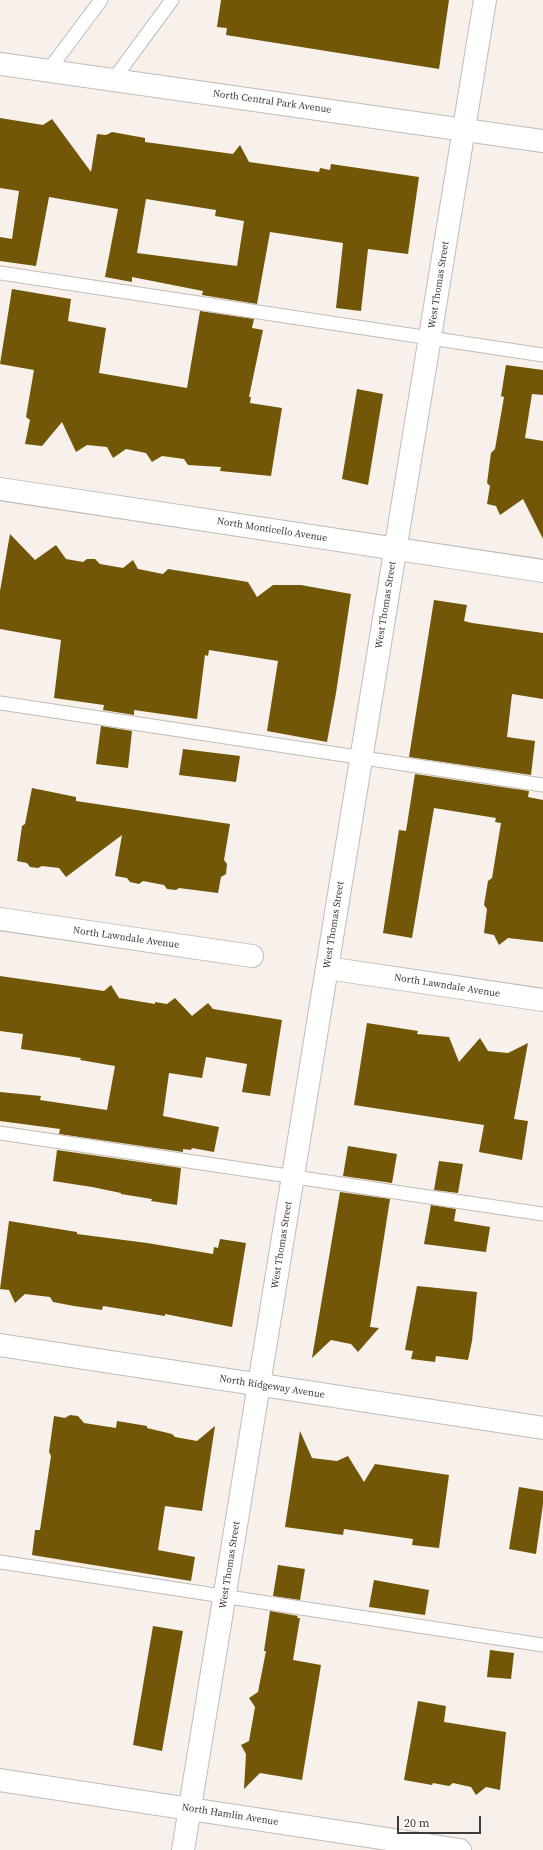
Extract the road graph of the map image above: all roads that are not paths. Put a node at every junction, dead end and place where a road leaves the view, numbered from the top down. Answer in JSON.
{"nodes":[{"id":1,"x":101,"y":0,"type":"edge"},
{"id":2,"x":172,"y":0,"type":"edge"},
{"id":3,"x":485,"y":0,"type":"edge"},
{"id":4,"x":0,"y":64,"type":"edge"},
{"id":5,"x":48,"y":71,"type":"junction"},
{"id":6,"x":113,"y":80,"type":"junction"},
{"id":7,"x":464,"y":130,"type":"junction"},
{"id":8,"x":543,"y":141,"type":"edge"},
{"id":9,"x":0,"y":273,"type":"edge"},
{"id":10,"x":430,"y":338,"type":"junction"},
{"id":11,"x":543,"y":355,"type":"edge"},
{"id":12,"x":0,"y":489,"type":"edge"},
{"id":13,"x":396,"y":549,"type":"junction"},
{"id":14,"x":543,"y":571,"type":"edge"},
{"id":15,"x":0,"y":703,"type":"edge"},
{"id":16,"x":361,"y":758,"type":"junction"},
{"id":17,"x":543,"y":785,"type":"edge"},
{"id":18,"x":0,"y":919,"type":"edge"},
{"id":19,"x":252,"y":956,"type":"dead end"},
{"id":20,"x":327,"y":968,"type":"junction"},
{"id":21,"x":543,"y":1000,"type":"edge"},
{"id":22,"x":0,"y":1133,"type":"edge"},
{"id":23,"x":293,"y":1177,"type":"junction"},
{"id":24,"x":543,"y":1214,"type":"edge"},
{"id":25,"x":0,"y":1345,"type":"edge"},
{"id":26,"x":259,"y":1385,"type":"junction"},
{"id":27,"x":543,"y":1428,"type":"edge"},
{"id":28,"x":0,"y":1562,"type":"edge"},
{"id":29,"x":224,"y":1597,"type":"junction"},
{"id":30,"x":543,"y":1645,"type":"edge"},
{"id":31,"x":0,"y":1780,"type":"edge"},
{"id":32,"x":190,"y":1809,"type":"junction"},
{"id":33,"x":183,"y":1850,"type":"edge"},
{"id":34,"x":460,"y":1850,"type":"edge"}],
"edges":[{"from":1,"to":5,"type":"lane"},
{"from":2,"to":6,"type":"lane"},
{"from":3,"to":7,"type":"street","name":"West Thomas Street"},
{"from":4,"to":5,"type":"street","name":"North Central Park Avenue"},
{"from":5,"to":6,"type":"street","name":"North Central Park Avenue"},
{"from":6,"to":7,"type":"street","name":"North Central Park Avenue"},
{"from":7,"to":8,"type":"street","name":"North Central Park Avenue"},
{"from":7,"to":10,"type":"street","name":"West Thomas Street"},
{"from":9,"to":10,"type":"lane"},
{"from":10,"to":11,"type":"lane"},
{"from":10,"to":13,"type":"street","name":"West Thomas Street"},
{"from":12,"to":13,"type":"street","name":"North Monticello Avenue"},
{"from":13,"to":14,"type":"street","name":"North Monticello Avenue"},
{"from":13,"to":16,"type":"street","name":"West Thomas Street"},
{"from":15,"to":16,"type":"lane"},
{"from":16,"to":17,"type":"lane"},
{"from":16,"to":20,"type":"street","name":"West Thomas Street"},
{"from":18,"to":19,"type":"street","name":"North Lawndale Avenue"},
{"from":20,"to":21,"type":"street","name":"North Lawndale Avenue"},
{"from":20,"to":23,"type":"street","name":"West Thomas Street"},
{"from":22,"to":23,"type":"lane"},
{"from":23,"to":24,"type":"lane"},
{"from":23,"to":26,"type":"street","name":"West Thomas Street"},
{"from":25,"to":26,"type":"street","name":"North Ridgeway Avenue"},
{"from":26,"to":27,"type":"street","name":"North Ridgeway Avenue"},
{"from":26,"to":29,"type":"street","name":"West Thomas Street"},
{"from":28,"to":29,"type":"lane"},
{"from":29,"to":30,"type":"lane"},
{"from":29,"to":32,"type":"street","name":"West Thomas Street"},
{"from":31,"to":32,"type":"street","name":"North Hamlin Avenue"},
{"from":32,"to":33,"type":"street","name":"West Thomas Street"},
{"from":32,"to":34,"type":"street","name":"North Hamlin Avenue"}]}
